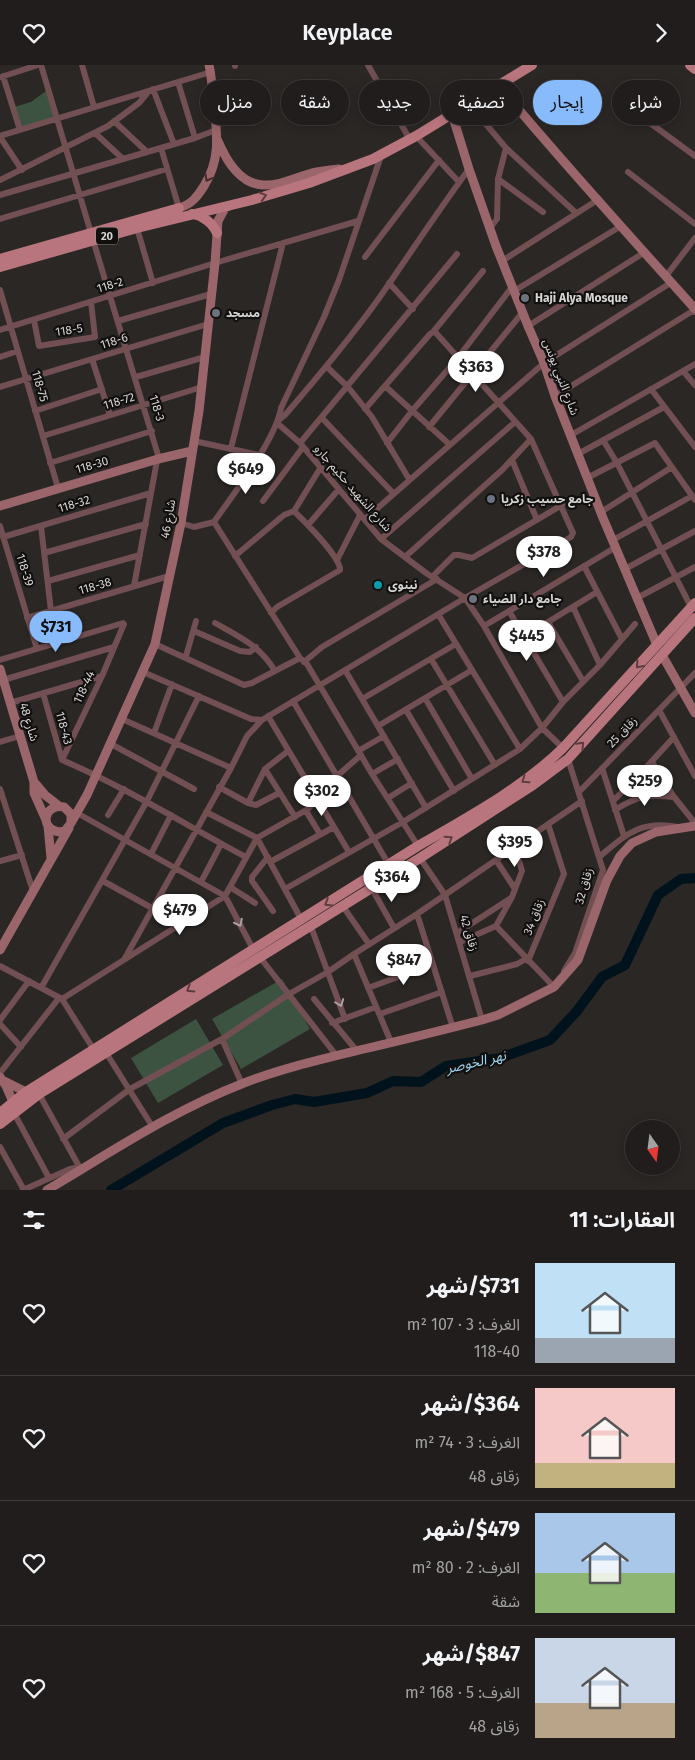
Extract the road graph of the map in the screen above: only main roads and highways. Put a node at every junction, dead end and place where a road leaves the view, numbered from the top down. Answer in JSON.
{"nodes":[{"id":1,"x":532,"y":65,"type":"edge"},
{"id":2,"x":690,"y":65,"type":"edge"},
{"id":3,"x":695,"y":69,"type":"edge"},
{"id":4,"x":179,"y":208,"type":"road end"},
{"id":5,"x":191,"y":214,"type":"junction"},
{"id":6,"x":217,"y":233,"type":"road end"},
{"id":7,"x":92,"y":237,"type":"junction"},
{"id":8,"x":0,"y":259,"type":"edge"},
{"id":9,"x":0,"y":267,"type":"edge"},
{"id":10,"x":693,"y":605,"type":"edge"},
{"id":11,"x":695,"y":619,"type":"edge"},
{"id":12,"x":306,"y":922,"type":"junction"},
{"id":13,"x":256,"y":953,"type":"junction"},
{"id":14,"x":14,"y":1107,"type":"junction"},
{"id":15,"x":0,"y":1113,"type":"edge"},
{"id":16,"x":0,"y":1124,"type":"edge"}],
"edges":[{"from":5,"to":1,"type":"main road","number":"20","one_way":true},
{"from":2,"to":3,"type":"main road"},
{"from":4,"to":7,"type":"main road","number":"20"},
{"from":5,"to":6,"type":"main road"},
{"from":5,"to":7,"type":"main road","number":"20"},
{"from":7,"to":8,"type":"main road","number":"20"},
{"from":7,"to":9,"type":"main road","number":"20"},
{"from":10,"to":12,"type":"main road","one_way":true},
{"from":12,"to":11,"type":"main road","one_way":true},
{"from":12,"to":13,"type":"main road"},
{"from":13,"to":14,"type":"main road"},
{"from":13,"to":14,"type":"main road","one_way":true},
{"from":14,"to":15,"type":"main road"},
{"from":14,"to":16,"type":"main road"}]}
